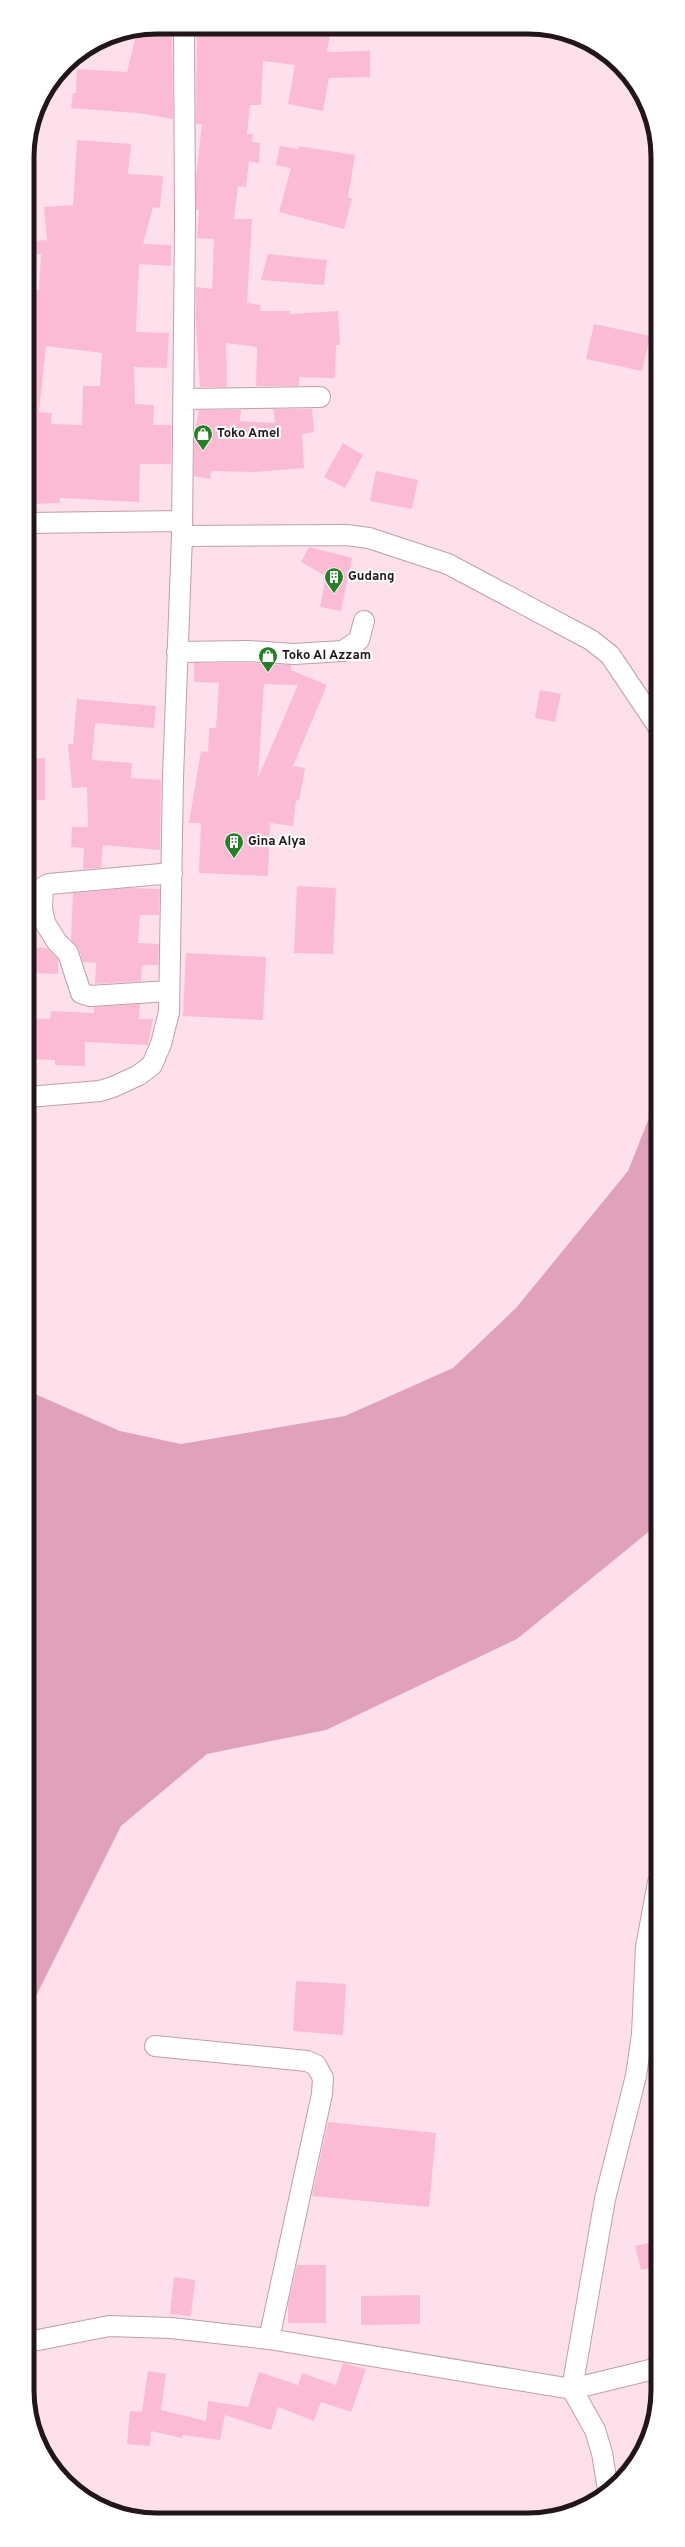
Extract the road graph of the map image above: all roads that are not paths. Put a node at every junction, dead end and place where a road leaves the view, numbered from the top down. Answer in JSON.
{"nodes":[{"id":1,"x":184,"y":34,"type":"edge"},
{"id":2,"x":320,"y":397,"type":"dead end"},
{"id":3,"x":183,"y":399,"type":"junction"},
{"id":4,"x":34,"y":523,"type":"edge"},
{"id":5,"x":181,"y":529,"type":"junction"},
{"id":6,"x":364,"y":621,"type":"dead end"},
{"id":7,"x":177,"y":652,"type":"junction"},
{"id":8,"x":651,"y":716,"type":"edge"},
{"id":9,"x":172,"y":873,"type":"junction"},
{"id":10,"x":169,"y":991,"type":"junction"},
{"id":11,"x":34,"y":1096,"type":"edge"},
{"id":12,"x":651,"y":1919,"type":"edge"},
{"id":13,"x":155,"y":2046,"type":"dead end"},
{"id":14,"x":269,"y":2339,"type":"junction"},
{"id":15,"x":34,"y":2341,"type":"edge"},
{"id":16,"x":651,"y":2370,"type":"edge"},
{"id":17,"x":572,"y":2389,"type":"junction"},
{"id":18,"x":607,"y":2484,"type":"edge"}],
"edges":[{"from":1,"to":3,"type":"street"},
{"from":2,"to":3,"type":"street"},
{"from":3,"to":5,"type":"street"},
{"from":4,"to":5,"type":"street"},
{"from":5,"to":7,"type":"street"},
{"from":5,"to":8,"type":"street"},
{"from":6,"to":7,"type":"street"},
{"from":7,"to":9,"type":"street"},
{"from":9,"to":10,"type":"street"},
{"from":9,"to":10,"type":"street"},
{"from":10,"to":11,"type":"street"},
{"from":12,"to":17,"type":"street"},
{"from":13,"to":14,"type":"street"},
{"from":14,"to":15,"type":"street"},
{"from":14,"to":17,"type":"street"},
{"from":16,"to":17,"type":"street"},
{"from":17,"to":18,"type":"street"}]}
